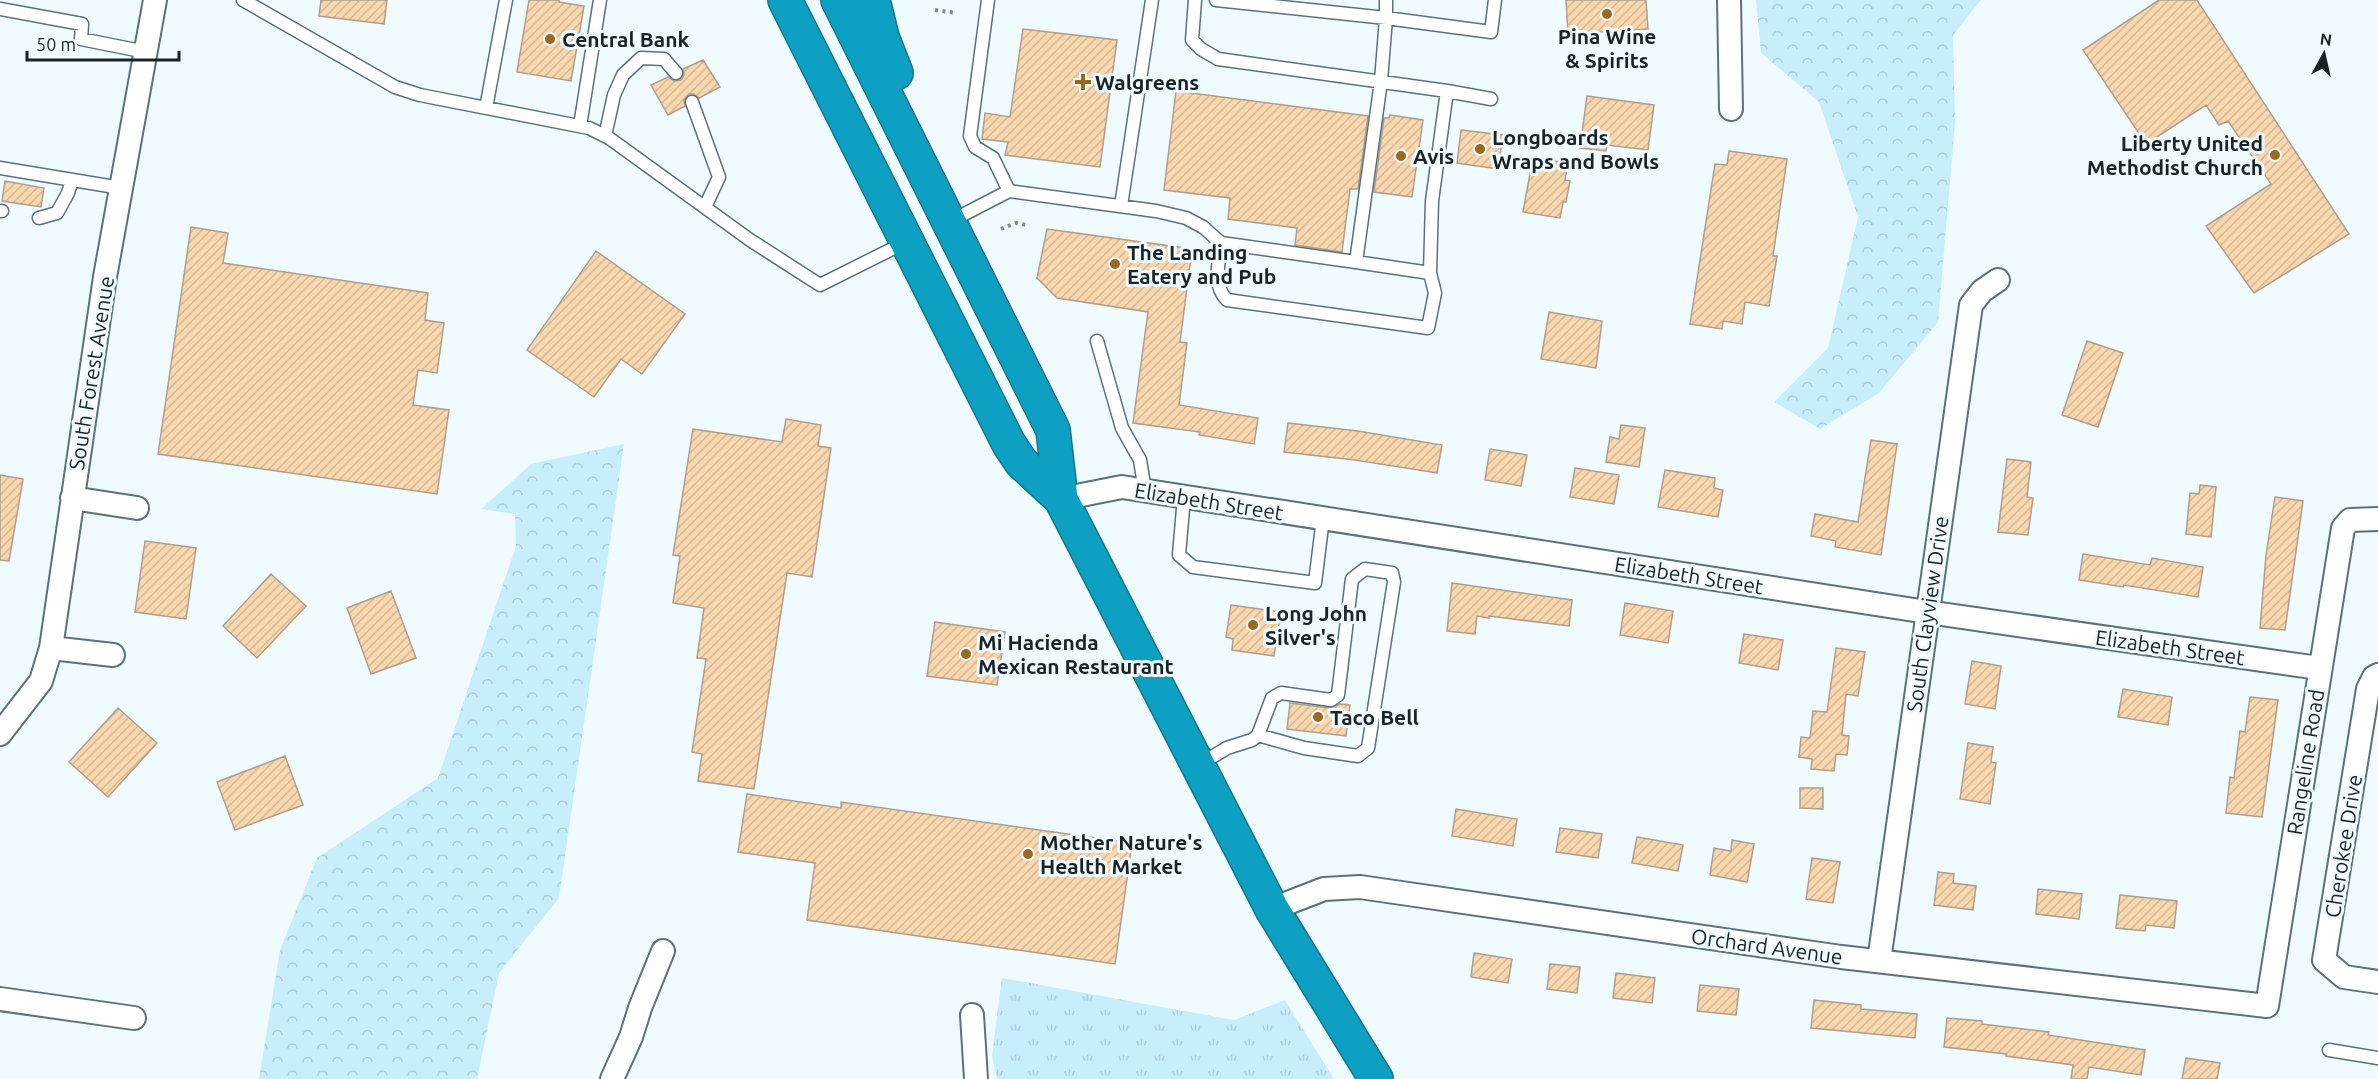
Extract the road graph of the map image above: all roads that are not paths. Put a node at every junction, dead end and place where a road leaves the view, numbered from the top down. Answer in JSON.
{"nodes":[{"id":1,"x":155,"y":0,"type":"edge"},
{"id":2,"x":243,"y":0,"type":"edge"},
{"id":3,"x":506,"y":0,"type":"edge"},
{"id":4,"x":600,"y":0,"type":"edge"},
{"id":5,"x":785,"y":0,"type":"edge"},
{"id":6,"x":838,"y":0,"type":"edge"},
{"id":7,"x":873,"y":0,"type":"edge"},
{"id":8,"x":988,"y":0,"type":"edge"},
{"id":9,"x":1152,"y":0,"type":"edge"},
{"id":10,"x":1195,"y":0,"type":"edge"},
{"id":11,"x":1216,"y":0,"type":"edge"},
{"id":12,"x":1386,"y":0,"type":"edge"},
{"id":13,"x":1495,"y":0,"type":"edge"},
{"id":14,"x":1729,"y":0,"type":"edge"},
{"id":15,"x":0,"y":9,"type":"edge"},
{"id":16,"x":1386,"y":18,"type":"junction"},
{"id":17,"x":146,"y":52,"type":"junction"},
{"id":18,"x":676,"y":73,"type":"dead end"},
{"id":19,"x":1381,"y":81,"type":"junction"},
{"id":20,"x":1447,"y":91,"type":"junction"},
{"id":21,"x":1491,"y":99,"type":"dead end"},
{"id":22,"x":693,"y":107,"type":"dead end"},
{"id":23,"x":486,"y":108,"type":"junction"},
{"id":24,"x":1731,"y":109,"type":"dead end"},
{"id":25,"x":580,"y":126,"type":"junction"},
{"id":26,"x":605,"y":136,"type":"junction"},
{"id":27,"x":914,"y":150,"type":"junction"},
{"id":28,"x":0,"y":168,"type":"edge"},
{"id":29,"x":72,"y":180,"type":"junction"},
{"id":30,"x":121,"y":188,"type":"junction"},
{"id":31,"x":1009,"y":191,"type":"junction"},
{"id":32,"x":1121,"y":206,"type":"junction"},
{"id":33,"x":705,"y":207,"type":"junction"},
{"id":34,"x":39,"y":218,"type":"dead end"},
{"id":35,"x":950,"y":222,"type":"junction"},
{"id":36,"x":907,"y":242,"type":"junction"},
{"id":37,"x":1221,"y":243,"type":"junction"},
{"id":38,"x":1356,"y":262,"type":"junction"},
{"id":39,"x":1430,"y":273,"type":"junction"},
{"id":40,"x":1998,"y":280,"type":"dead end"},
{"id":41,"x":1097,"y":341,"type":"dead end"},
{"id":42,"x":1145,"y":491,"type":"junction"},
{"id":43,"x":1184,"y":497,"type":"junction"},
{"id":44,"x":72,"y":498,"type":"junction"},
{"id":45,"x":1060,"y":499,"type":"junction"},
{"id":46,"x":137,"y":508,"type":"dead end"},
{"id":47,"x":1323,"y":518,"type":"junction"},
{"id":48,"x":2378,"y":519,"type":"edge"},
{"id":49,"x":1927,"y":612,"type":"junction"},
{"id":50,"x":51,"y":648,"type":"junction"},
{"id":51,"x":113,"y":656,"type":"dead end"},
{"id":52,"x":2319,"y":668,"type":"junction"},
{"id":53,"x":2378,"y":675,"type":"edge"},
{"id":54,"x":0,"y":734,"type":"edge"},
{"id":55,"x":1258,"y":735,"type":"junction"},
{"id":56,"x":1198,"y":766,"type":"junction"},
{"id":57,"x":1272,"y":909,"type":"junction"},
{"id":58,"x":663,"y":951,"type":"dead end"},
{"id":59,"x":1879,"y":961,"type":"junction"},
{"id":60,"x":2378,"y":982,"type":"edge"},
{"id":61,"x":0,"y":999,"type":"edge"},
{"id":62,"x":2267,"y":1006,"type":"joint"},
{"id":63,"x":972,"y":1015,"type":"dead end"},
{"id":64,"x":134,"y":1018,"type":"dead end"},
{"id":65,"x":2329,"y":1050,"type":"dead end"},
{"id":66,"x":2378,"y":1058,"type":"edge"},
{"id":67,"x":612,"y":1079,"type":"edge"},
{"id":68,"x":976,"y":1079,"type":"edge"},
{"id":69,"x":1376,"y":1079,"type":"edge"}],
"edges":[{"from":1,"to":17,"type":"street","name":"South Forest Avenue"},
{"from":2,"to":23,"type":"lane"},
{"from":3,"to":23,"type":"lane"},
{"from":4,"to":25,"type":"lane"},
{"from":5,"to":36,"type":"highway"},
{"from":6,"to":27,"type":"highway"},
{"from":7,"to":27,"type":"highway"},
{"from":8,"to":31,"type":"lane"},
{"from":9,"to":32,"type":"lane"},
{"from":10,"to":19,"type":"lane"},
{"from":11,"to":16,"type":"lane"},
{"from":12,"to":16,"type":"lane"},
{"from":13,"to":16,"type":"lane"},
{"from":14,"to":24,"type":"street"},
{"from":15,"to":17,"type":"lane"},
{"from":16,"to":19,"type":"lane"},
{"from":17,"to":30,"type":"street","name":"South Forest Avenue"},
{"from":18,"to":26,"type":"lane"},
{"from":19,"to":20,"type":"lane"},
{"from":19,"to":38,"type":"lane"},
{"from":20,"to":21,"type":"lane"},
{"from":20,"to":39,"type":"lane"},
{"from":22,"to":33,"type":"lane"},
{"from":23,"to":25,"type":"lane"},
{"from":25,"to":26,"type":"lane"},
{"from":26,"to":33,"type":"lane"},
{"from":27,"to":35,"type":"highway"},
{"from":28,"to":29,"type":"lane"},
{"from":29,"to":30,"type":"lane"},
{"from":29,"to":34,"type":"lane"},
{"from":30,"to":44,"type":"street","name":"South Forest Avenue"},
{"from":31,"to":32,"type":"lane"},
{"from":31,"to":35,"type":"lane"},
{"from":32,"to":37,"type":"lane"},
{"from":33,"to":36,"type":"lane"},
{"from":35,"to":45,"type":"highway"},
{"from":36,"to":45,"type":"highway"},
{"from":37,"to":38,"type":"lane"},
{"from":37,"to":39,"type":"lane"},
{"from":38,"to":39,"type":"lane"},
{"from":40,"to":49,"type":"street","name":"South Clayview Drive"},
{"from":41,"to":42,"type":"lane"},
{"from":42,"to":43,"type":"street","name":"Elizabeth Street"},
{"from":42,"to":45,"type":"street","name":"Elizabeth Street"},
{"from":43,"to":47,"type":"street","name":"Elizabeth Street"},
{"from":43,"to":47,"type":"lane"},
{"from":44,"to":46,"type":"street"},
{"from":44,"to":50,"type":"street","name":"South Forest Avenue"},
{"from":45,"to":56,"type":"highway"},
{"from":47,"to":49,"type":"street","name":"Elizabeth Street"},
{"from":48,"to":52,"type":"street","name":"Rangeline Road"},
{"from":49,"to":52,"type":"street","name":"Elizabeth Street"},
{"from":49,"to":59,"type":"street","name":"South Clayview Drive"},
{"from":50,"to":51,"type":"street"},
{"from":50,"to":54,"type":"street","name":"South Forest Avenue"},
{"from":52,"to":62,"type":"street","name":"Rangeline Road"},
{"from":53,"to":60,"type":"street","name":"Cherokee Drive"},
{"from":55,"to":55,"type":"lane"},
{"from":55,"to":56,"type":"lane"},
{"from":56,"to":57,"type":"highway"},
{"from":57,"to":59,"type":"street","name":"Orchard Avenue"},
{"from":57,"to":69,"type":"highway"},
{"from":58,"to":67,"type":"street"},
{"from":59,"to":62,"type":"street","name":"Orchard Avenue"},
{"from":61,"to":64,"type":"street"},
{"from":63,"to":68,"type":"street"},
{"from":65,"to":66,"type":"lane"}]}
